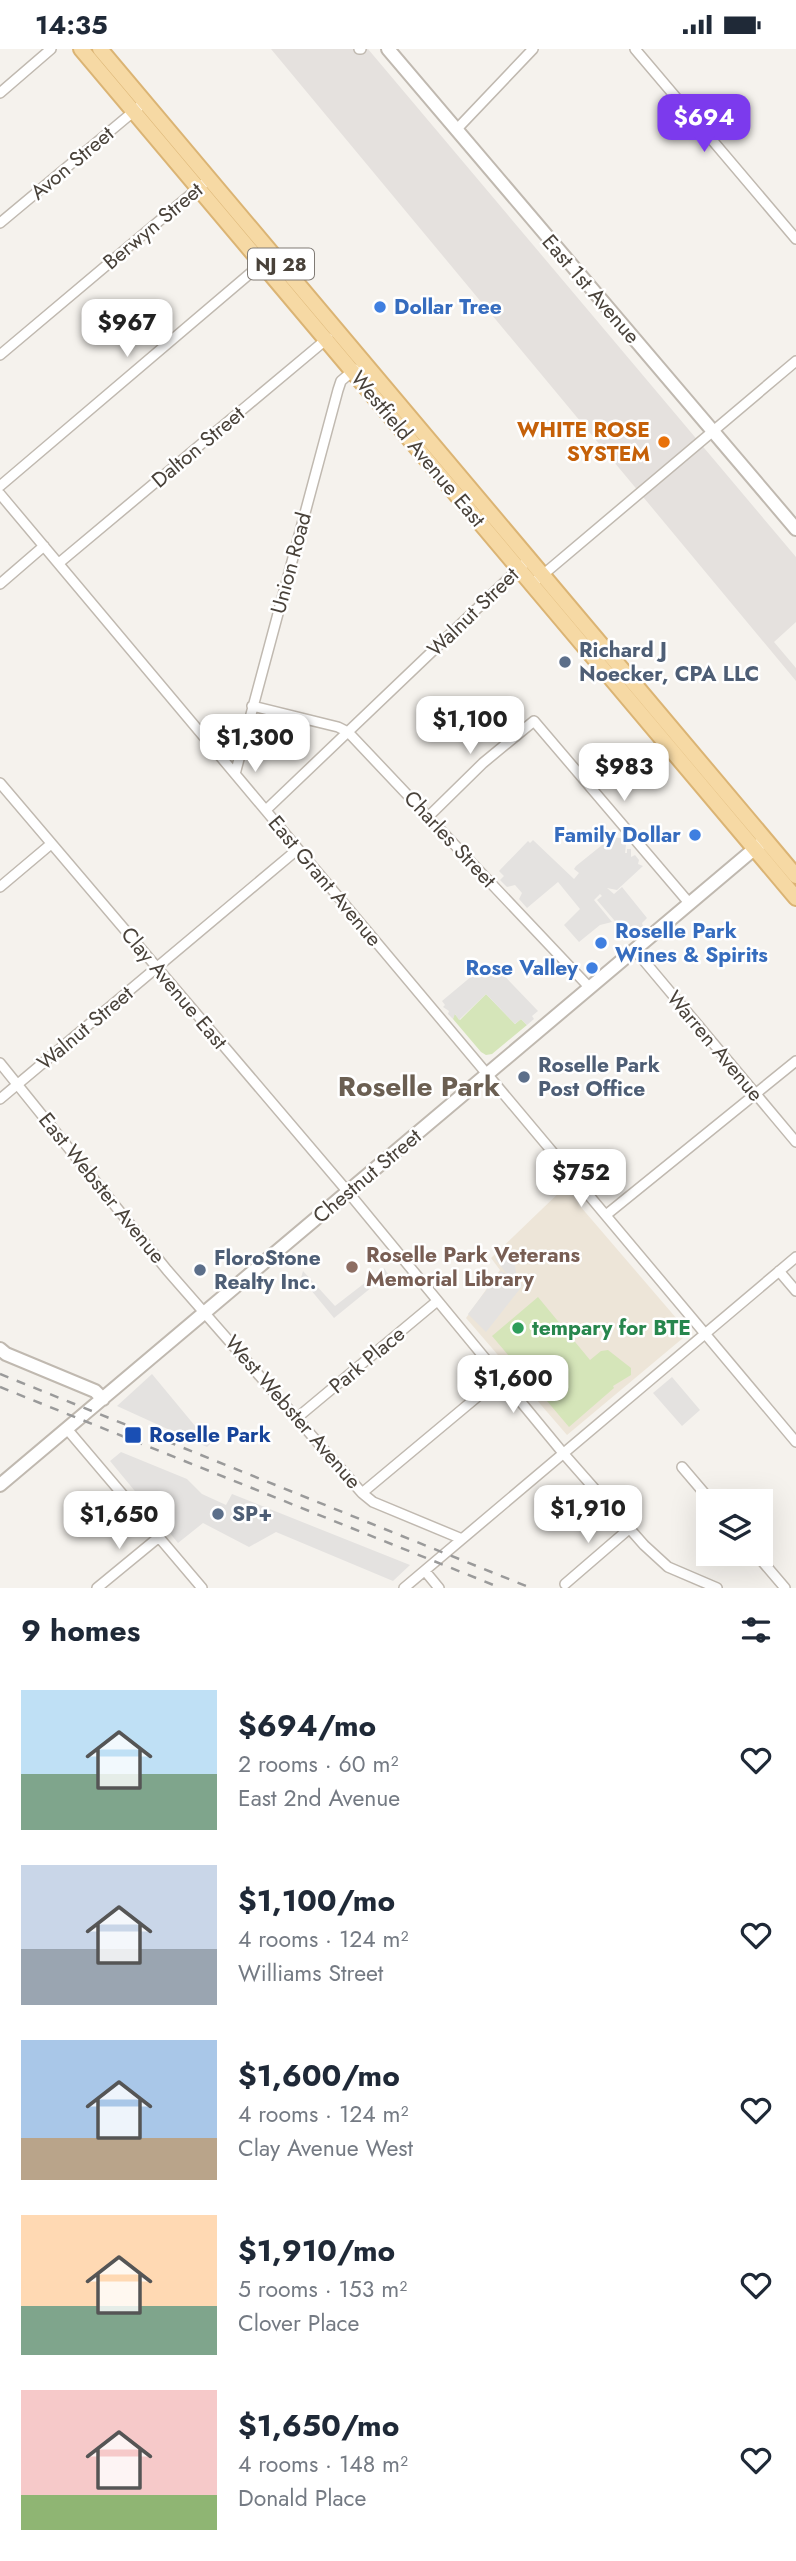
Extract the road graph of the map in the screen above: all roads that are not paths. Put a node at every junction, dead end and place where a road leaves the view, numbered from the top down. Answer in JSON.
{"nodes":[{"id":1,"x":51,"y":49,"type":"edge"},
{"id":2,"x":81,"y":49,"type":"edge"},
{"id":3,"x":100,"y":49,"type":"edge"},
{"id":4,"x":388,"y":49,"type":"edge"},
{"id":5,"x":533,"y":49,"type":"edge"},
{"id":6,"x":635,"y":49,"type":"edge"},
{"id":7,"x":0,"y":93,"type":"edge"},
{"id":8,"x":139,"y":107,"type":"junction"},
{"id":9,"x":456,"y":130,"type":"junction"},
{"id":10,"x":203,"y":183,"type":"junction"},
{"id":11,"x":0,"y":223,"type":"edge"},
{"id":12,"x":796,"y":239,"type":"edge"},
{"id":13,"x":267,"y":259,"type":"junction"},
{"id":14,"x":331,"y":335,"type":"junction"},
{"id":15,"x":0,"y":355,"type":"edge"},
{"id":16,"x":796,"y":361,"type":"edge"},
{"id":17,"x":358,"y":367,"type":"junction"},
{"id":18,"x":713,"y":430,"type":"junction"},
{"id":19,"x":0,"y":486,"type":"edge"},
{"id":20,"x":0,"y":494,"type":"edge"},
{"id":21,"x":796,"y":529,"type":"edge"},
{"id":22,"x":44,"y":546,"type":"junction"},
{"id":23,"x":59,"y":563,"type":"junction"},
{"id":24,"x":524,"y":564,"type":"junction"},
{"id":25,"x":538,"y":580,"type":"junction"},
{"id":26,"x":0,"y":584,"type":"edge"},
{"id":27,"x":252,"y":706,"type":"junction"},
{"id":28,"x":348,"y":732,"type":"junction"},
{"id":29,"x":235,"y":774,"type":"junction"},
{"id":30,"x":0,"y":783,"type":"edge"},
{"id":31,"x":266,"y":810,"type":"junction"},
{"id":32,"x":429,"y":816,"type":"junction"},
{"id":33,"x":51,"y":844,"type":"junction"},
{"id":34,"x":760,"y":844,"type":"junction"},
{"id":35,"x":298,"y":849,"type":"junction"},
{"id":36,"x":796,"y":876,"type":"edge"},
{"id":37,"x":0,"y":887,"type":"edge"},
{"id":38,"x":796,"y":898,"type":"edge"},
{"id":39,"x":690,"y":904,"type":"junction"},
{"id":40,"x":635,"y":950,"type":"junction"},
{"id":41,"x":157,"y":967,"type":"junction"},
{"id":42,"x":590,"y":988,"type":"junction"},
{"id":43,"x":796,"y":1061,"type":"edge"},
{"id":44,"x":0,"y":1063,"type":"edge"},
{"id":45,"x":488,"y":1074,"type":"junction"},
{"id":46,"x":18,"y":1084,"type":"junction"},
{"id":47,"x":755,"y":1095,"type":"junction"},
{"id":48,"x":0,"y":1099,"type":"edge"},
{"id":49,"x":796,"y":1142,"type":"edge"},
{"id":50,"x":348,"y":1192,"type":"junction"},
{"id":51,"x":606,"y":1215,"type":"junction"},
{"id":52,"x":796,"y":1257,"type":"edge"},
{"id":53,"x":779,"y":1271,"type":"junction"},
{"id":54,"x":796,"y":1291,"type":"edge"},
{"id":55,"x":436,"y":1302,"type":"junction"},
{"id":56,"x":206,"y":1312,"type":"junction"},
{"id":57,"x":705,"y":1333,"type":"junction"},
{"id":58,"x":0,"y":1349,"type":"edge"},
{"id":59,"x":501,"y":1377,"type":"junction"},
{"id":60,"x":103,"y":1399,"type":"junction"},
{"id":61,"x":298,"y":1417,"type":"junction"},
{"id":62,"x":67,"y":1429,"type":"junction"},
{"id":63,"x":796,"y":1441,"type":"edge"},
{"id":64,"x":563,"y":1453,"type":"junction"},
{"id":65,"x":682,"y":1467,"type":"dead end"},
{"id":66,"x":0,"y":1485,"type":"edge"},
{"id":67,"x":701,"y":1489,"type":"edge"},
{"id":68,"x":362,"y":1493,"type":"junction"},
{"id":69,"x":630,"y":1528,"type":"junction"},
{"id":70,"x":159,"y":1537,"type":"junction"},
{"id":71,"x":462,"y":1538,"type":"junction"},
{"id":72,"x":766,"y":1566,"type":"edge"},
{"id":73,"x":425,"y":1570,"type":"junction"},
{"id":74,"x":565,"y":1584,"type":"dead end"},
{"id":75,"x":97,"y":1588,"type":"edge"},
{"id":76,"x":202,"y":1588,"type":"edge"},
{"id":77,"x":404,"y":1588,"type":"edge"},
{"id":78,"x":439,"y":1588,"type":"edge"},
{"id":79,"x":717,"y":1588,"type":"edge"},
{"id":80,"x":785,"y":1588,"type":"edge"}],
"edges":[{"from":1,"to":7,"type":"street"},
{"from":2,"to":8,"type":"main road","name":"Westfield Avenue East","number":"NJ 28"},
{"from":3,"to":8,"type":"main road","name":"Westfield Avenue East","number":"NJ 28"},
{"from":4,"to":9,"type":"street","name":"East 1st Avenue"},
{"from":5,"to":9,"type":"street"},
{"from":6,"to":12,"type":"street"},
{"from":8,"to":10,"type":"main road","name":"Westfield Avenue East","number":"NJ 28"},
{"from":8,"to":11,"type":"street","name":"Avon Street"},
{"from":9,"to":18,"type":"street","name":"East 1st Avenue"},
{"from":10,"to":13,"type":"main road","name":"Westfield Avenue East","number":"NJ 28"},
{"from":10,"to":15,"type":"street","name":"Berwyn Street"},
{"from":13,"to":14,"type":"main road","name":"Westfield Avenue East","number":"NJ 28"},
{"from":13,"to":19,"type":"street"},
{"from":14,"to":17,"type":"main road","name":"Westfield Avenue East","number":"NJ 28"},
{"from":14,"to":23,"type":"street","name":"Dalton Street"},
{"from":16,"to":18,"type":"street","name":"Walnut Street"},
{"from":17,"to":24,"type":"main road","name":"Westfield Avenue East","number":"NJ 28"},
{"from":17,"to":27,"type":"street","name":"Union Road"},
{"from":18,"to":21,"type":"street","name":"East 1st Avenue"},
{"from":18,"to":25,"type":"street","name":"Walnut Street"},
{"from":20,"to":22,"type":"street","name":"East Grant Avenue"},
{"from":22,"to":23,"type":"street","name":"East Grant Avenue"},
{"from":22,"to":26,"type":"street"},
{"from":23,"to":29,"type":"street","name":"East Grant Avenue"},
{"from":24,"to":25,"type":"main road","name":"Westfield Avenue East","number":"NJ 28"},
{"from":24,"to":28,"type":"street","name":"Walnut Street"},
{"from":25,"to":34,"type":"main road","name":"Westfield Avenue East","number":"NJ 28"},
{"from":27,"to":28,"type":"street","name":"Charles Street"},
{"from":27,"to":29,"type":"street","name":"Union Road"},
{"from":28,"to":31,"type":"street","name":"Walnut Street"},
{"from":28,"to":32,"type":"street","name":"Charles Street"},
{"from":29,"to":31,"type":"street","name":"East Grant Avenue"},
{"from":30,"to":33,"type":"street","name":"Clay Avenue East"},
{"from":31,"to":35,"type":"street","name":"East Grant Avenue"},
{"from":32,"to":39,"type":"street"},
{"from":32,"to":42,"type":"street","name":"Charles Street"},
{"from":33,"to":37,"type":"street"},
{"from":33,"to":41,"type":"street","name":"Clay Avenue East"},
{"from":34,"to":36,"type":"main road","number":"NJ 28"},
{"from":34,"to":38,"type":"main road","number":"NJ 28"},
{"from":34,"to":39,"type":"street","name":"Chestnut Street"},
{"from":35,"to":41,"type":"street","name":"Walnut Street"},
{"from":35,"to":45,"type":"street","name":"East Grant Avenue"},
{"from":39,"to":40,"type":"street","name":"Chestnut Street"},
{"from":40,"to":42,"type":"street","name":"Chestnut Street"},
{"from":40,"to":47,"type":"street","name":"Warren Avenue"},
{"from":41,"to":46,"type":"street","name":"Walnut Street"},
{"from":41,"to":50,"type":"street","name":"Clay Avenue East"},
{"from":42,"to":45,"type":"street","name":"Chestnut Street"},
{"from":43,"to":47,"type":"street"},
{"from":44,"to":46,"type":"street","name":"East Webster Avenue"},
{"from":45,"to":50,"type":"street","name":"Chestnut Street"},
{"from":45,"to":51,"type":"street","name":"East Grant Avenue"},
{"from":46,"to":48,"type":"street","name":"Walnut Street"},
{"from":46,"to":56,"type":"street","name":"East Webster Avenue"},
{"from":47,"to":49,"type":"street","name":"Warren Avenue"},
{"from":47,"to":51,"type":"street"},
{"from":50,"to":55,"type":"street","name":"Clay Avenue East"},
{"from":50,"to":56,"type":"street","name":"Chestnut Street"},
{"from":51,"to":57,"type":"street","name":"East Grant Avenue"},
{"from":52,"to":53,"type":"street"},
{"from":53,"to":54,"type":"street"},
{"from":53,"to":57,"type":"street"},
{"from":55,"to":59,"type":"street","name":"Clay Avenue East"},
{"from":55,"to":61,"type":"street","name":"Park Place"},
{"from":56,"to":60,"type":"street","name":"Chestnut Street"},
{"from":56,"to":61,"type":"street","name":"West Webster Avenue"},
{"from":57,"to":63,"type":"street","name":"East Grant Avenue"},
{"from":57,"to":64,"type":"street"},
{"from":58,"to":60,"type":"street"},
{"from":59,"to":64,"type":"street","name":"Clay Avenue East"},
{"from":59,"to":68,"type":"street"},
{"from":60,"to":62,"type":"street","name":"Chestnut Street"},
{"from":61,"to":68,"type":"street","name":"West Webster Avenue"},
{"from":62,"to":66,"type":"street","name":"Chestnut Street"},
{"from":62,"to":70,"type":"street"},
{"from":64,"to":69,"type":"street","name":"Clay Avenue East"},
{"from":64,"to":71,"type":"street"},
{"from":65,"to":67,"type":"street"},
{"from":68,"to":71,"type":"street","name":"West Webster Avenue"},
{"from":69,"to":74,"type":"street"},
{"from":69,"to":79,"type":"street","name":"Clay Avenue East"},
{"from":70,"to":75,"type":"street"},
{"from":70,"to":76,"type":"street"},
{"from":71,"to":73,"type":"street"},
{"from":72,"to":80,"type":"street"},
{"from":73,"to":77,"type":"street"},
{"from":73,"to":78,"type":"street"}]}
